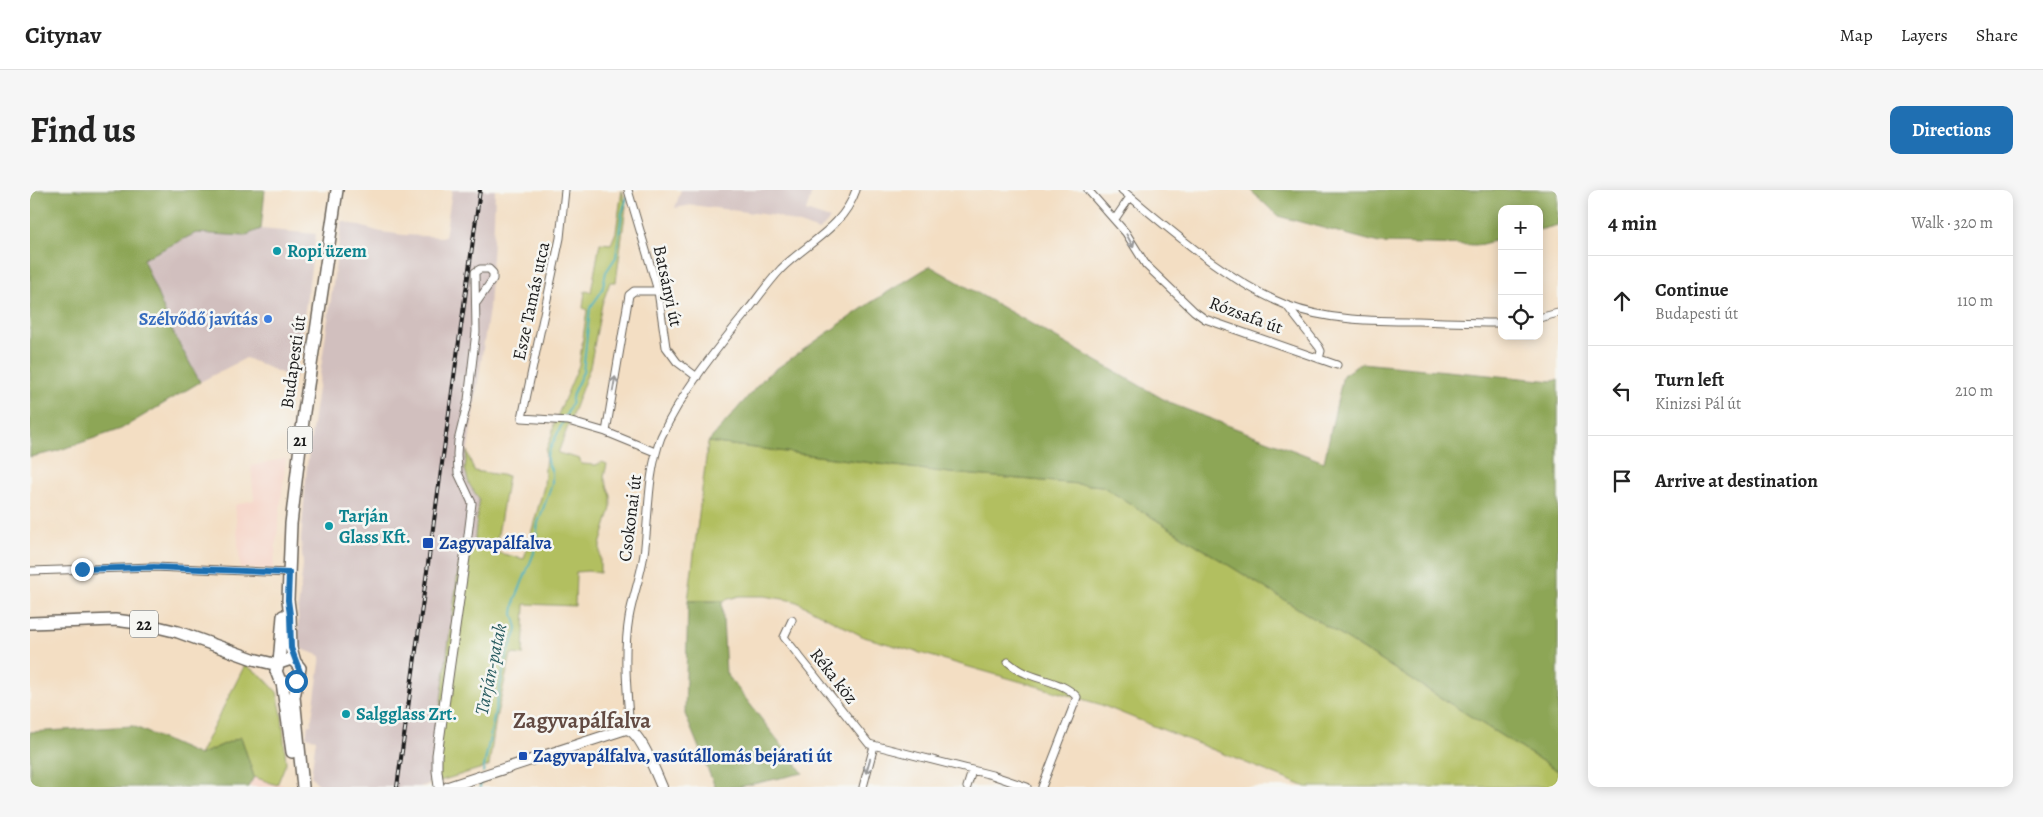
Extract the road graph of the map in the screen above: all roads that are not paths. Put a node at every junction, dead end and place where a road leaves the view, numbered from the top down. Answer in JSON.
{"nodes":[{"id":1,"x":337,"y":190,"type":"edge"},
{"id":2,"x":565,"y":190,"type":"edge"},
{"id":3,"x":628,"y":190,"type":"edge"},
{"id":4,"x":856,"y":190,"type":"edge"},
{"id":5,"x":1088,"y":190,"type":"edge"},
{"id":6,"x":1122,"y":190,"type":"edge"},
{"id":7,"x":1130,"y":197,"type":"junction"},
{"id":8,"x":1115,"y":219,"type":"junction"},
{"id":9,"x":658,"y":291,"type":"junction"},
{"id":10,"x":477,"y":302,"type":"dead end"},
{"id":11,"x":1286,"y":305,"type":"junction"},
{"id":12,"x":1558,"y":313,"type":"edge"},
{"id":13,"x":1543,"y":317,"type":"edge"},
{"id":14,"x":1498,"y":322,"type":"edge"},
{"id":15,"x":1319,"y":359,"type":"junction"},
{"id":16,"x":1337,"y":365,"type":"dead end"},
{"id":17,"x":698,"y":376,"type":"junction"},
{"id":18,"x":606,"y":432,"type":"junction"},
{"id":19,"x":655,"y":452,"type":"junction"},
{"id":20,"x":467,"y":543,"type":"joint"},
{"id":21,"x":30,"y":571,"type":"edge"},
{"id":22,"x":289,"y":573,"type":"junction"},
{"id":23,"x":288,"y":600,"type":"junction"},
{"id":24,"x":792,"y":620,"type":"dead end"},
{"id":25,"x":30,"y":623,"type":"edge"},
{"id":26,"x":295,"y":662,"type":"junction"},
{"id":27,"x":1008,"y":662,"type":"dead end"},
{"id":28,"x":279,"y":671,"type":"junction"},
{"id":29,"x":298,"y":679,"type":"junction"},
{"id":30,"x":630,"y":729,"type":"junction"},
{"id":31,"x":874,"y":746,"type":"junction"},
{"id":32,"x":972,"y":771,"type":"junction"},
{"id":33,"x":296,"y":787,"type":"edge"},
{"id":34,"x":303,"y":787,"type":"edge"},
{"id":35,"x":439,"y":787,"type":"edge"},
{"id":36,"x":448,"y":787,"type":"edge"},
{"id":37,"x":662,"y":787,"type":"edge"},
{"id":38,"x":862,"y":787,"type":"edge"},
{"id":39,"x":968,"y":787,"type":"edge"},
{"id":40,"x":1027,"y":787,"type":"edge"},
{"id":41,"x":1042,"y":787,"type":"edge"}],
"edges":[{"from":1,"to":22,"type":"main road","name":"Budapesti út","number":"21"},
{"from":2,"to":18,"type":"street","name":"Esze Tamás utca"},
{"from":3,"to":9,"type":"street","name":"Batsányi út"},
{"from":4,"to":17,"type":"street","name":"Csokonai út"},
{"from":5,"to":8,"type":"street","name":"Rózsafa út"},
{"from":6,"to":7,"type":"street","name":"Rózsafa út"},
{"from":7,"to":8,"type":"street"},
{"from":7,"to":11,"type":"street","name":"Rózsafa út"},
{"from":8,"to":15,"type":"street","name":"Rózsafa út","one_way":true},
{"from":9,"to":17,"type":"street","name":"Batsányi út"},
{"from":18,"to":9,"type":"street","one_way":true},
{"from":10,"to":20,"type":"street"},
{"from":11,"to":14,"type":"street","name":"Rózsafa út"},
{"from":11,"to":15,"type":"street","name":"Rózsafa út"},
{"from":12,"to":13,"type":"street"},
{"from":15,"to":16,"type":"street","name":"Rózsafa út"},
{"from":17,"to":19,"type":"street","name":"Csokonai út"},
{"from":18,"to":19,"type":"street"},
{"from":19,"to":30,"type":"street","name":"Csokonai út"},
{"from":20,"to":35,"type":"street"},
{"from":21,"to":22,"type":"street"},
{"from":22,"to":23,"type":"main road","name":"Budapesti út","number":"21"},
{"from":23,"to":26,"type":"main road","name":"Budapesti út","number":"21"},
{"from":23,"to":28,"type":"main road","name":"Budapesti út","number":"21"},
{"from":24,"to":31,"type":"street","name":"Réka köz"},
{"from":25,"to":28,"type":"main road","number":"22"},
{"from":26,"to":28,"type":"main road"},
{"from":26,"to":29,"type":"main road","number":"21"},
{"from":27,"to":41,"type":"street"},
{"from":28,"to":29,"type":"main road"},
{"from":28,"to":33,"type":"main road","name":"Budapesti út","number":"21"},
{"from":29,"to":34,"type":"main road","number":"21"},
{"from":30,"to":36,"type":"main road"},
{"from":30,"to":37,"type":"main road"},
{"from":31,"to":32,"type":"street"},
{"from":31,"to":38,"type":"street","one_way":true},
{"from":32,"to":39,"type":"street"},
{"from":32,"to":40,"type":"street"}]}
